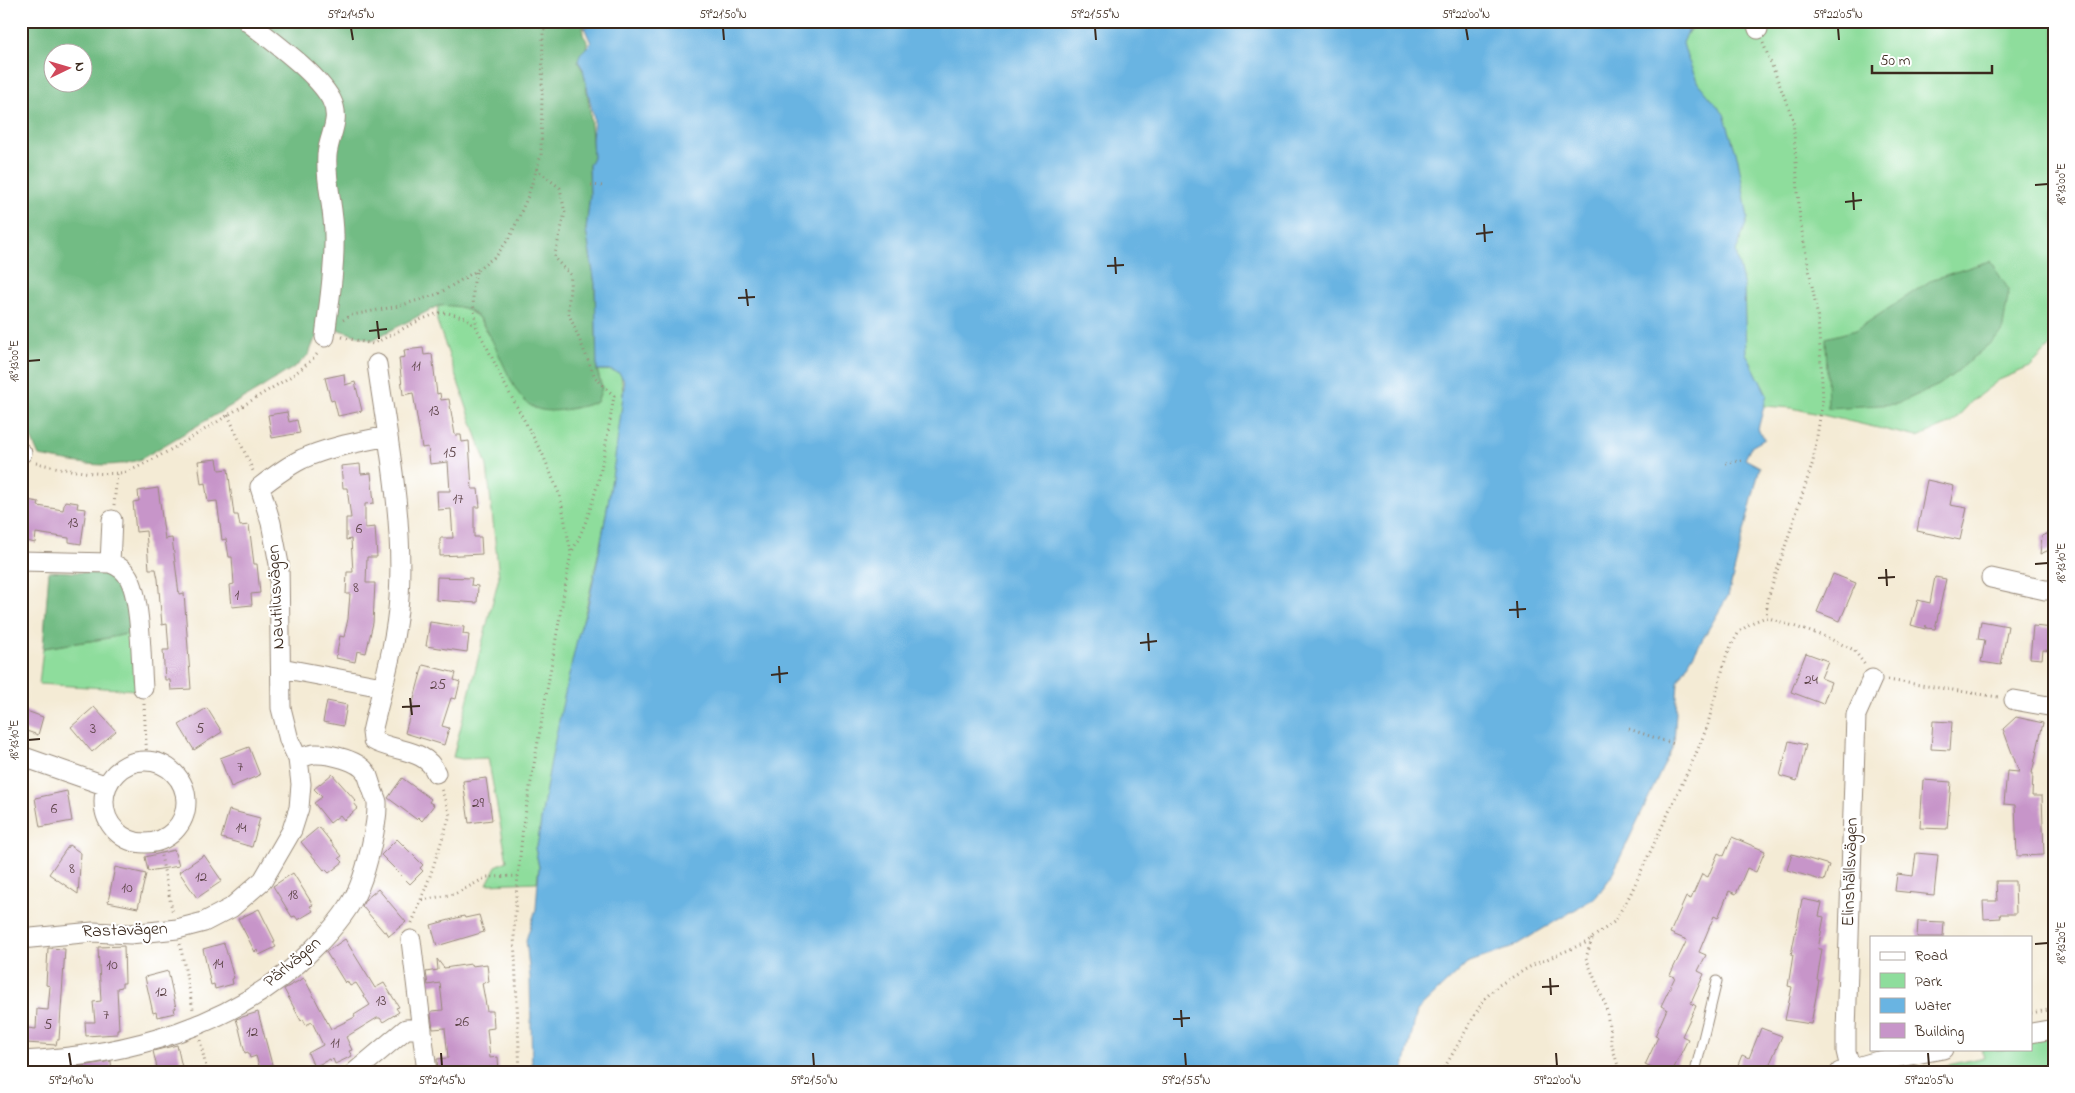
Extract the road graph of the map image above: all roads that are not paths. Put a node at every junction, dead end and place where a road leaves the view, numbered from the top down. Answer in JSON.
{"nodes":[{"id":1,"x":247,"y":21,"type":"edge"},
{"id":2,"x":325,"y":337,"type":"road end"},
{"id":3,"x":377,"y":364,"type":"dead end"},
{"id":4,"x":388,"y":436,"type":"junction"},
{"id":5,"x":112,"y":520,"type":"road end"},
{"id":6,"x":21,"y":561,"type":"edge"},
{"id":7,"x":110,"y":563,"type":"junction"},
{"id":8,"x":1991,"y":578,"type":"dead end"},
{"id":9,"x":2054,"y":590,"type":"edge"},
{"id":10,"x":281,"y":668,"type":"junction"},
{"id":11,"x":1872,"y":678,"type":"road end"},
{"id":12,"x":382,"y":687,"type":"junction"},
{"id":13,"x":143,"y":688,"type":"road end"},
{"id":14,"x":2014,"y":700,"type":"road end"},
{"id":15,"x":2054,"y":707,"type":"edge"},
{"id":16,"x":21,"y":756,"type":"edge"},
{"id":17,"x":298,"y":759,"type":"junction"},
{"id":18,"x":436,"y":773,"type":"road end"},
{"id":19,"x":107,"y":786,"type":"junction"},
{"id":20,"x":21,"y":939,"type":"edge"},
{"id":21,"x":411,"y":940,"type":"road end"},
{"id":22,"x":1717,"y":981,"type":"dead end"},
{"id":23,"x":422,"y":1028,"type":"junction"},
{"id":24,"x":2054,"y":1029,"type":"edge"},
{"id":25,"x":2032,"y":1033,"type":"edge"},
{"id":26,"x":1938,"y":1050,"type":"edge"},
{"id":27,"x":21,"y":1061,"type":"edge"},
{"id":28,"x":1845,"y":1070,"type":"edge"},
{"id":29,"x":355,"y":1072,"type":"edge"},
{"id":30,"x":427,"y":1072,"type":"edge"},
{"id":31,"x":1695,"y":1072,"type":"edge"}],
"edges":[{"from":1,"to":2,"type":"street"},
{"from":3,"to":4,"type":"street"},
{"from":4,"to":10,"type":"street","name":"Nautilusvägen"},
{"from":4,"to":12,"type":"street"},
{"from":5,"to":7,"type":"street"},
{"from":6,"to":7,"type":"street"},
{"from":7,"to":13,"type":"street"},
{"from":8,"to":9,"type":"street"},
{"from":10,"to":12,"type":"street","name":"Nautilusvägen"},
{"from":10,"to":17,"type":"street","name":"Nautilusvägen"},
{"from":11,"to":28,"type":"street","name":"Elinshällsvägen"},
{"from":12,"to":18,"type":"street"},
{"from":14,"to":15,"type":"street"},
{"from":16,"to":19,"type":"street"},
{"from":17,"to":20,"type":"street","name":"Rastavägen"},
{"from":17,"to":27,"type":"street","name":"Pärlvägen"},
{"from":19,"to":19,"type":"street"},
{"from":21,"to":23,"type":"street"},
{"from":22,"to":31,"type":"lane"},
{"from":23,"to":29,"type":"street"},
{"from":23,"to":30,"type":"street"},
{"from":24,"to":25,"type":"street"},
{"from":26,"to":28,"type":"street"}]}
